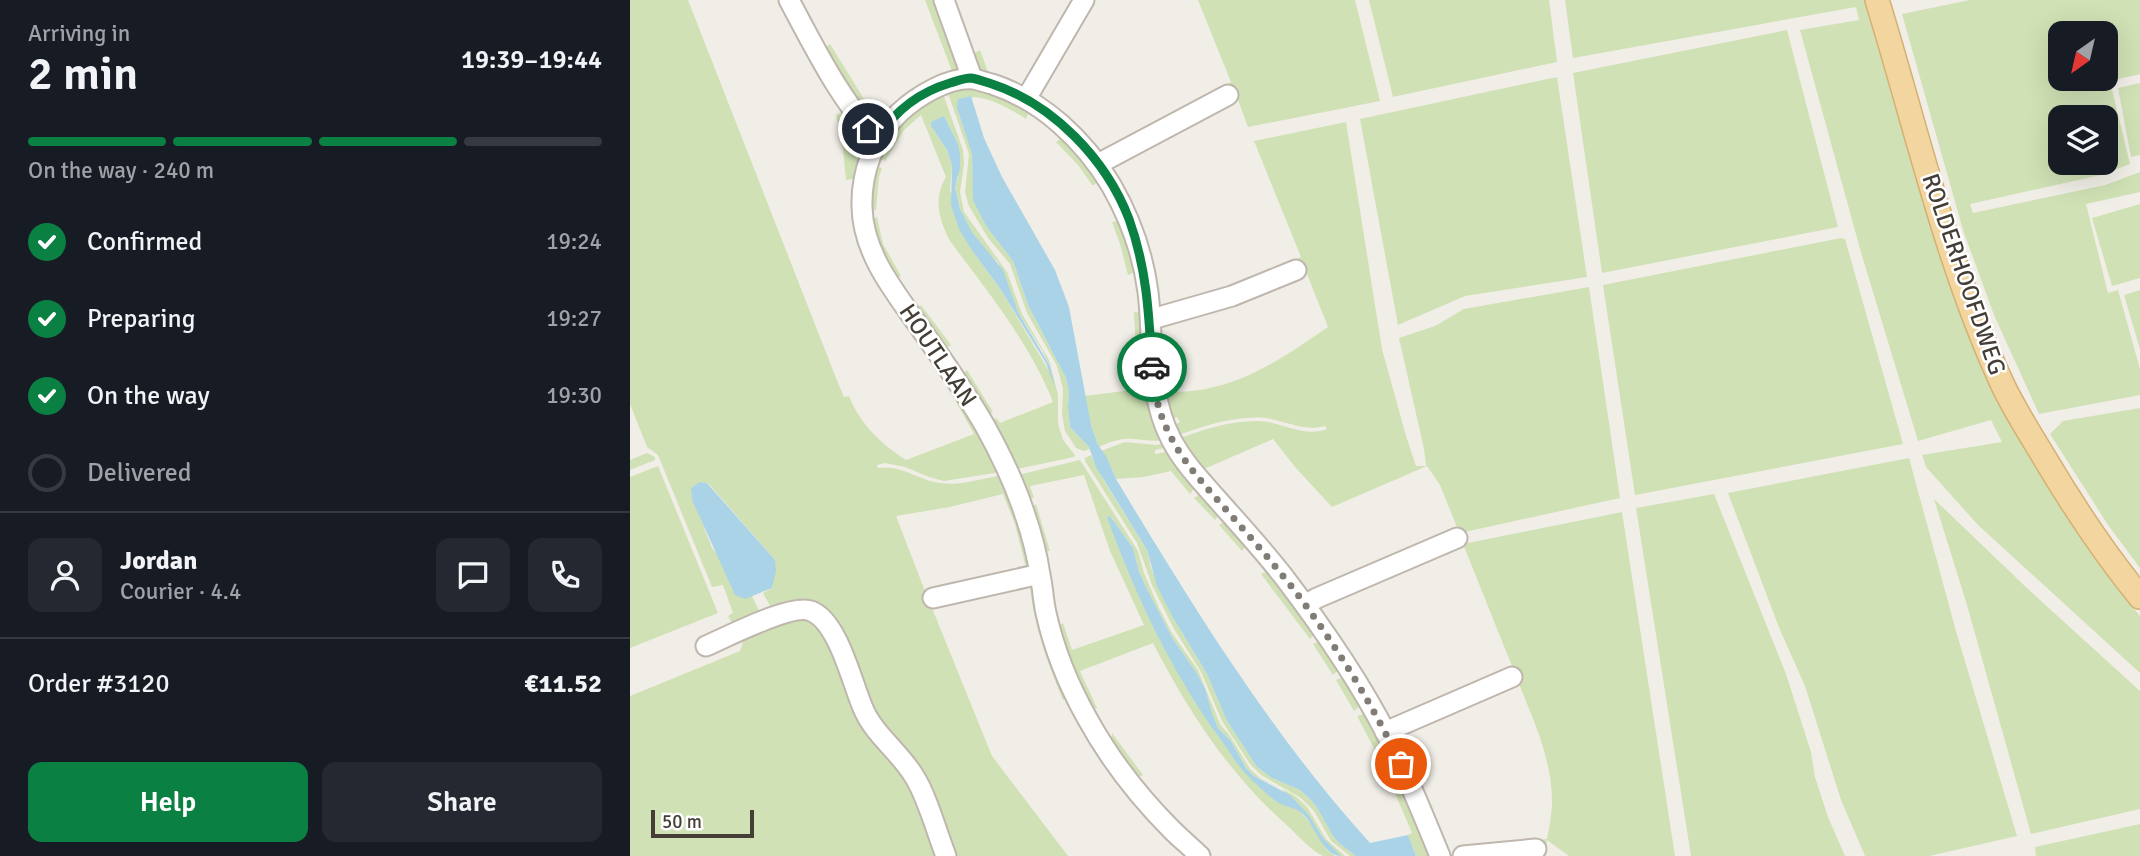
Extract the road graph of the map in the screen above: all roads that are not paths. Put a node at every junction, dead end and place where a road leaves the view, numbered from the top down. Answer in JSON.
{"nodes":[{"id":1,"x":789,"y":0,"type":"edge"},
{"id":2,"x":944,"y":0,"type":"edge"},
{"id":3,"x":1084,"y":0,"type":"edge"},
{"id":4,"x":1877,"y":0,"type":"edge"},
{"id":5,"x":972,"y":78,"type":"junction"},
{"id":6,"x":1228,"y":95,"type":"dead end"},
{"id":7,"x":1026,"y":99,"type":"junction"},
{"id":8,"x":879,"y":136,"type":"junction"},
{"id":9,"x":1098,"y":164,"type":"junction"},
{"id":10,"x":1296,"y":270,"type":"dead end"},
{"id":11,"x":1150,"y":317,"type":"junction"},
{"id":12,"x":1457,"y":538,"type":"dead end"},
{"id":13,"x":1040,"y":573,"type":"junction"},
{"id":14,"x":2140,"y":597,"type":"edge"},
{"id":15,"x":933,"y":598,"type":"dead end"},
{"id":16,"x":1305,"y":605,"type":"junction"},
{"id":17,"x":706,"y":646,"type":"dead end"},
{"id":18,"x":1512,"y":677,"type":"dead end"},
{"id":19,"x":1385,"y":732,"type":"junction"},
{"id":20,"x":1536,"y":849,"type":"dead end"},
{"id":21,"x":946,"y":856,"type":"edge"},
{"id":22,"x":1199,"y":856,"type":"edge"},
{"id":23,"x":1440,"y":856,"type":"edge"},
{"id":24,"x":1463,"y":856,"type":"edge"}],
"edges":[{"from":1,"to":8,"type":"street"},
{"from":2,"to":5,"type":"street"},
{"from":3,"to":7,"type":"street"},
{"from":4,"to":14,"type":"main road","name":"ROLDERHOOFDWEG"},
{"from":5,"to":7,"type":"street"},
{"from":5,"to":8,"type":"street","name":"HOUTLAAN"},
{"from":6,"to":9,"type":"street"},
{"from":7,"to":9,"type":"street"},
{"from":8,"to":13,"type":"street","name":"HOUTLAAN"},
{"from":9,"to":11,"type":"street"},
{"from":10,"to":11,"type":"street"},
{"from":11,"to":16,"type":"street"},
{"from":12,"to":16,"type":"street"},
{"from":13,"to":15,"type":"street"},
{"from":13,"to":22,"type":"street","name":"HOUTLAAN"},
{"from":16,"to":19,"type":"street"},
{"from":17,"to":21,"type":"street"},
{"from":18,"to":19,"type":"street"},
{"from":19,"to":23,"type":"street"},
{"from":20,"to":24,"type":"street"}]}
